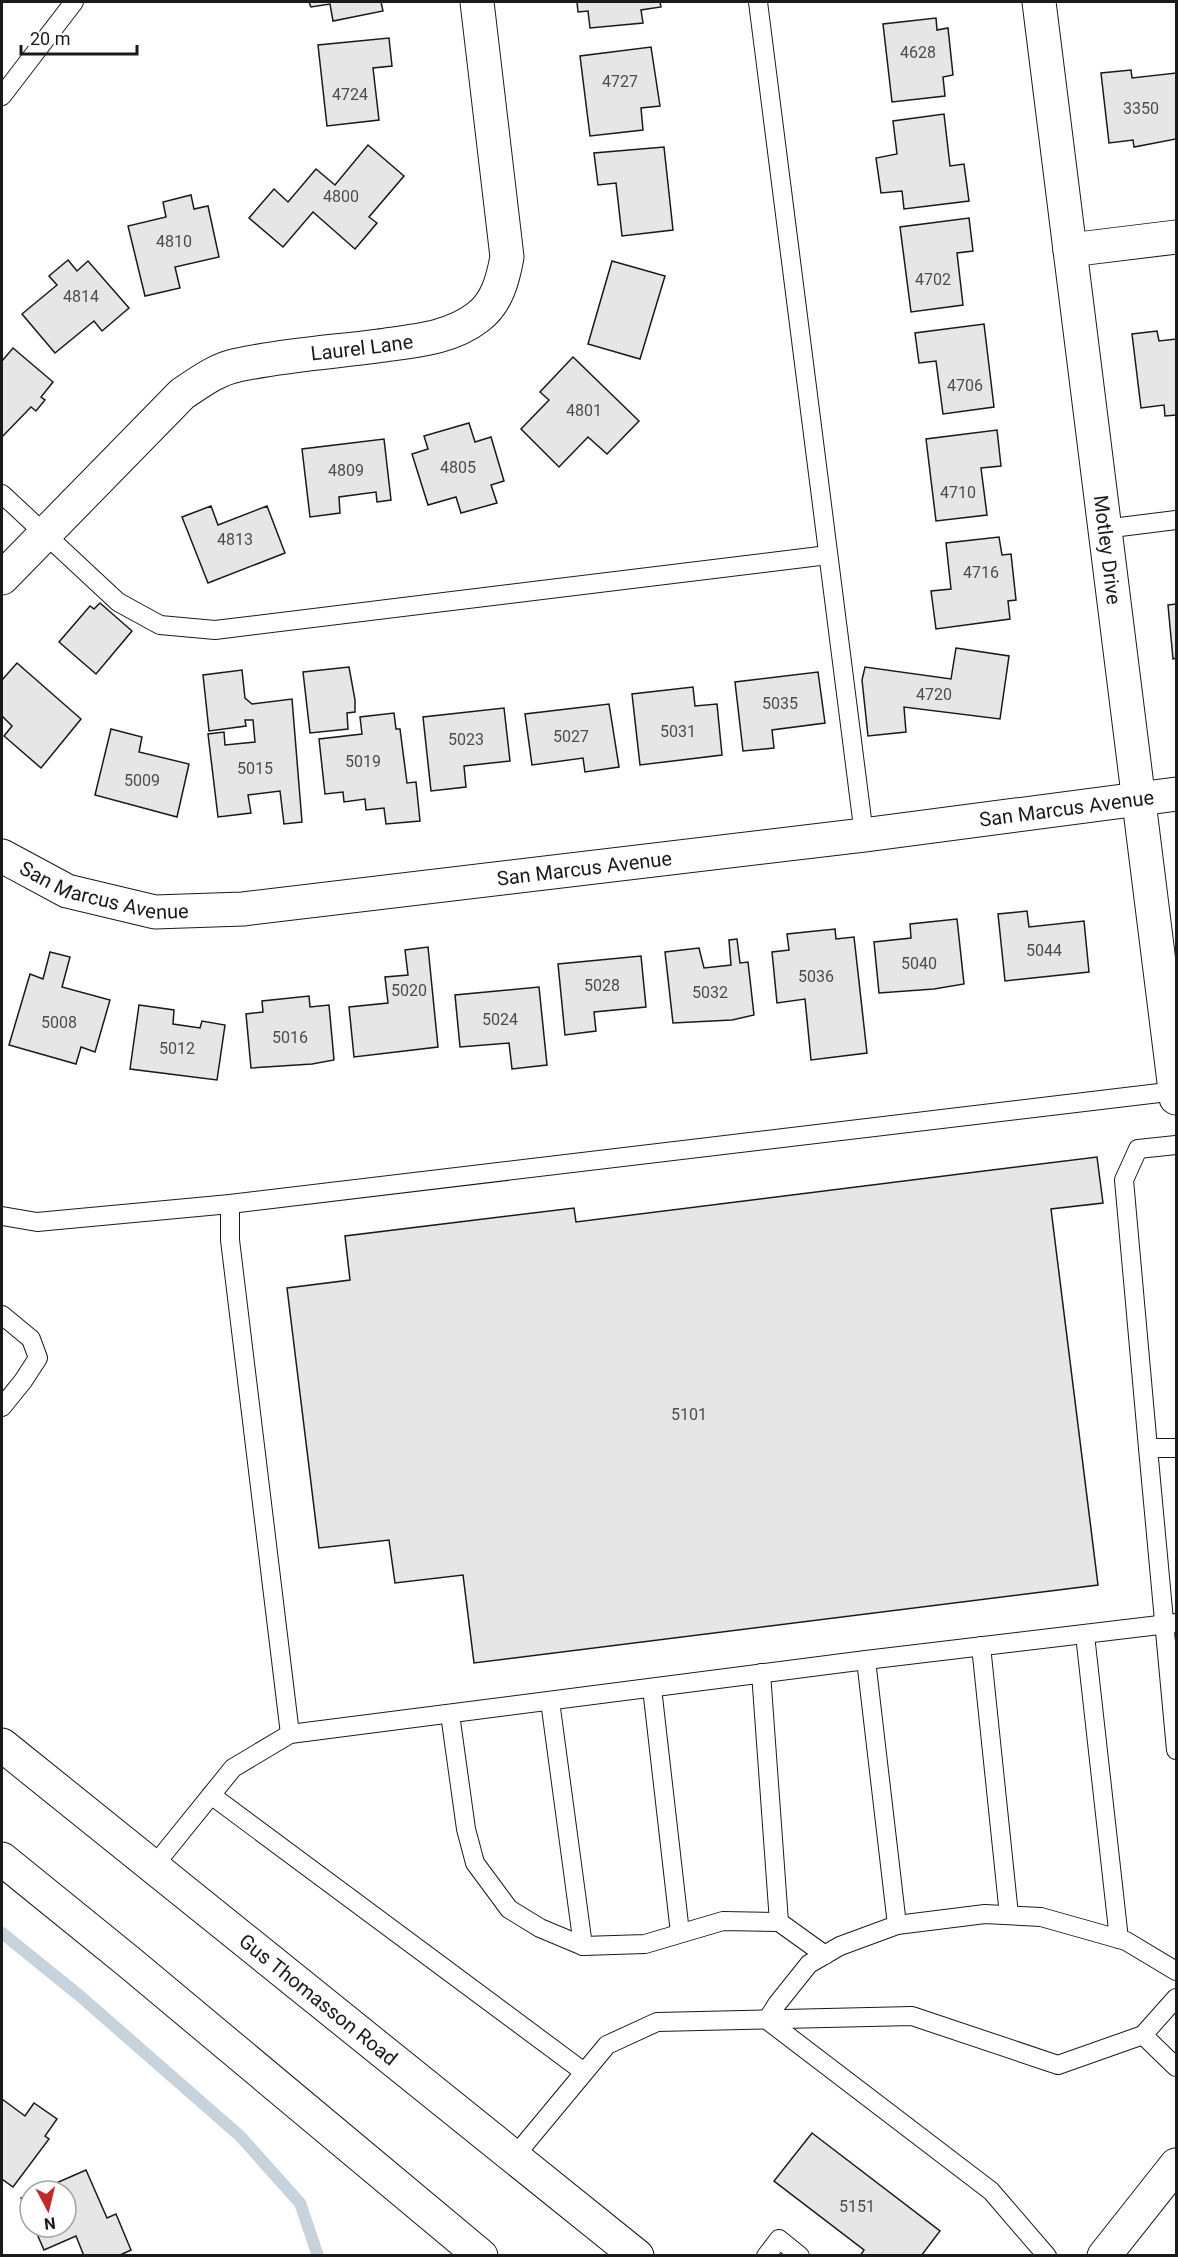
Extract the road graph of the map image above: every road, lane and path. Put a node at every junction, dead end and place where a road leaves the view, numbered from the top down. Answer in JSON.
{"nodes":[{"id":1,"x":74,"y":2,"type":"edge"},
{"id":2,"x":477,"y":2,"type":"edge"},
{"id":3,"x":758,"y":2,"type":"edge"},
{"id":4,"x":1039,"y":2,"type":"edge"},
{"id":5,"x":2,"y":96,"type":"edge"},
{"id":6,"x":1176,"y":237,"type":"edge"},
{"id":7,"x":1070,"y":250,"type":"junction"},
{"id":8,"x":2,"y":494,"type":"edge"},
{"id":9,"x":1176,"y":520,"type":"edge"},
{"id":10,"x":1104,"y":529,"type":"junction"},
{"id":11,"x":45,"y":533,"type":"junction"},
{"id":12,"x":828,"y":555,"type":"junction"},
{"id":13,"x":2,"y":578,"type":"edge"},
{"id":14,"x":1176,"y":794,"type":"edge"},
{"id":15,"x":1138,"y":799,"type":"junction"},
{"id":16,"x":864,"y":835,"type":"junction"},
{"id":17,"x":2,"y":855,"type":"edge"},
{"id":18,"x":1176,"y":1093,"type":"edge"},
{"id":19,"x":1176,"y":1145,"type":"edge"},
{"id":20,"x":230,"y":1204,"type":"junction"},
{"id":21,"x":2,"y":1216,"type":"edge"},
{"id":22,"x":2,"y":1315,"type":"edge"},
{"id":23,"x":2,"y":1407,"type":"edge"},
{"id":24,"x":1148,"y":1448,"type":"junction"},
{"id":25,"x":1176,"y":1448,"type":"edge"},
{"id":26,"x":1170,"y":1624,"type":"edge"},
{"id":27,"x":1085,"y":1635,"type":"junction"},
{"id":28,"x":981,"y":1646,"type":"junction"},
{"id":29,"x":866,"y":1660,"type":"junction"},
{"id":30,"x":760,"y":1673,"type":"junction"},
{"id":31,"x":652,"y":1688,"type":"junction"},
{"id":32,"x":549,"y":1701,"type":"junction"},
{"id":33,"x":450,"y":1714,"type":"junction"},
{"id":34,"x":290,"y":1734,"type":"junction"},
{"id":35,"x":2,"y":1745,"type":"edge"},
{"id":36,"x":1176,"y":1750,"type":"edge"},
{"id":37,"x":211,"y":1795,"type":"junction"},
{"id":38,"x":2,"y":1859,"type":"edge"},
{"id":39,"x":153,"y":1867,"type":"junction"},
{"id":40,"x":1009,"y":1915,"type":"junction"},
{"id":41,"x":779,"y":1922,"type":"junction"},
{"id":42,"x":897,"y":1925,"type":"junction"},
{"id":43,"x":680,"y":1933,"type":"junction"},
{"id":44,"x":1119,"y":1939,"type":"junction"},
{"id":45,"x":583,"y":1946,"type":"junction"},
{"id":46,"x":825,"y":1955,"type":"junction"},
{"id":47,"x":1176,"y":1971,"type":"edge"},
{"id":48,"x":1176,"y":1998,"type":"edge"},
{"id":49,"x":767,"y":2020,"type":"junction"},
{"id":50,"x":1143,"y":2035,"type":"junction"},
{"id":51,"x":1176,"y":2067,"type":"edge"},
{"id":52,"x":584,"y":2072,"type":"junction"},
{"id":53,"x":514,"y":2157,"type":"junction"},
{"id":54,"x":1175,"y":2171,"type":"edge"},
{"id":55,"x":481,"y":2256,"type":"edge"},
{"id":56,"x":637,"y":2256,"type":"edge"},
{"id":57,"x":766,"y":2256,"type":"edge"},
{"id":58,"x":800,"y":2256,"type":"edge"},
{"id":59,"x":1047,"y":2256,"type":"edge"},
{"id":60,"x":1104,"y":2256,"type":"edge"}],
"edges":[{"from":1,"to":5,"type":"lane"},
{"from":2,"to":11,"type":"street","name":"Laurel Lane"},
{"from":3,"to":12,"type":"lane"},
{"from":4,"to":7,"type":"street","name":"Motley Drive"},
{"from":6,"to":7,"type":"street"},
{"from":7,"to":10,"type":"street","name":"Motley Drive"},
{"from":8,"to":11,"type":"lane"},
{"from":9,"to":10,"type":"lane"},
{"from":10,"to":15,"type":"street","name":"Motley Drive"},
{"from":11,"to":12,"type":"lane"},
{"from":11,"to":13,"type":"street","name":"Laurel Lane"},
{"from":12,"to":16,"type":"lane"},
{"from":14,"to":15,"type":"street","name":"San Marcus Avenue"},
{"from":15,"to":16,"type":"street","name":"San Marcus Avenue"},
{"from":15,"to":18,"type":"street","name":"Motley Drive"},
{"from":16,"to":17,"type":"street","name":"San Marcus Avenue"},
{"from":18,"to":20,"type":"lane"},
{"from":19,"to":24,"type":"lane"},
{"from":20,"to":21,"type":"lane"},
{"from":20,"to":34,"type":"lane"},
{"from":22,"to":23,"type":"lane"},
{"from":24,"to":25,"type":"lane"},
{"from":24,"to":26,"type":"lane"},
{"from":26,"to":27,"type":"lane"},
{"from":26,"to":36,"type":"lane"},
{"from":27,"to":28,"type":"lane"},
{"from":27,"to":44,"type":"lane"},
{"from":28,"to":29,"type":"lane"},
{"from":28,"to":40,"type":"lane"},
{"from":29,"to":30,"type":"lane"},
{"from":29,"to":42,"type":"lane"},
{"from":30,"to":31,"type":"lane"},
{"from":30,"to":41,"type":"lane"},
{"from":31,"to":32,"type":"lane"},
{"from":31,"to":43,"type":"lane"},
{"from":32,"to":33,"type":"lane"},
{"from":32,"to":45,"type":"lane"},
{"from":33,"to":34,"type":"lane"},
{"from":33,"to":45,"type":"lane"},
{"from":34,"to":37,"type":"lane"},
{"from":35,"to":39,"type":"street","name":"Gus Thomasson Road"},
{"from":37,"to":39,"type":"lane"},
{"from":37,"to":52,"type":"lane"},
{"from":38,"to":55,"type":"street"},
{"from":39,"to":53,"type":"street","name":"Gus Thomasson Road"},
{"from":40,"to":42,"type":"lane"},
{"from":40,"to":44,"type":"lane"},
{"from":41,"to":43,"type":"lane"},
{"from":41,"to":46,"type":"lane"},
{"from":42,"to":46,"type":"lane"},
{"from":43,"to":45,"type":"lane"},
{"from":44,"to":47,"type":"lane"},
{"from":46,"to":49,"type":"lane"},
{"from":48,"to":50,"type":"lane"},
{"from":49,"to":50,"type":"lane"},
{"from":49,"to":52,"type":"lane"},
{"from":49,"to":59,"type":"lane"},
{"from":50,"to":51,"type":"lane"},
{"from":52,"to":53,"type":"lane"},
{"from":53,"to":56,"type":"street","name":"Gus Thomasson Road"},
{"from":54,"to":60,"type":"street"},
{"from":57,"to":58,"type":"lane"}]}
